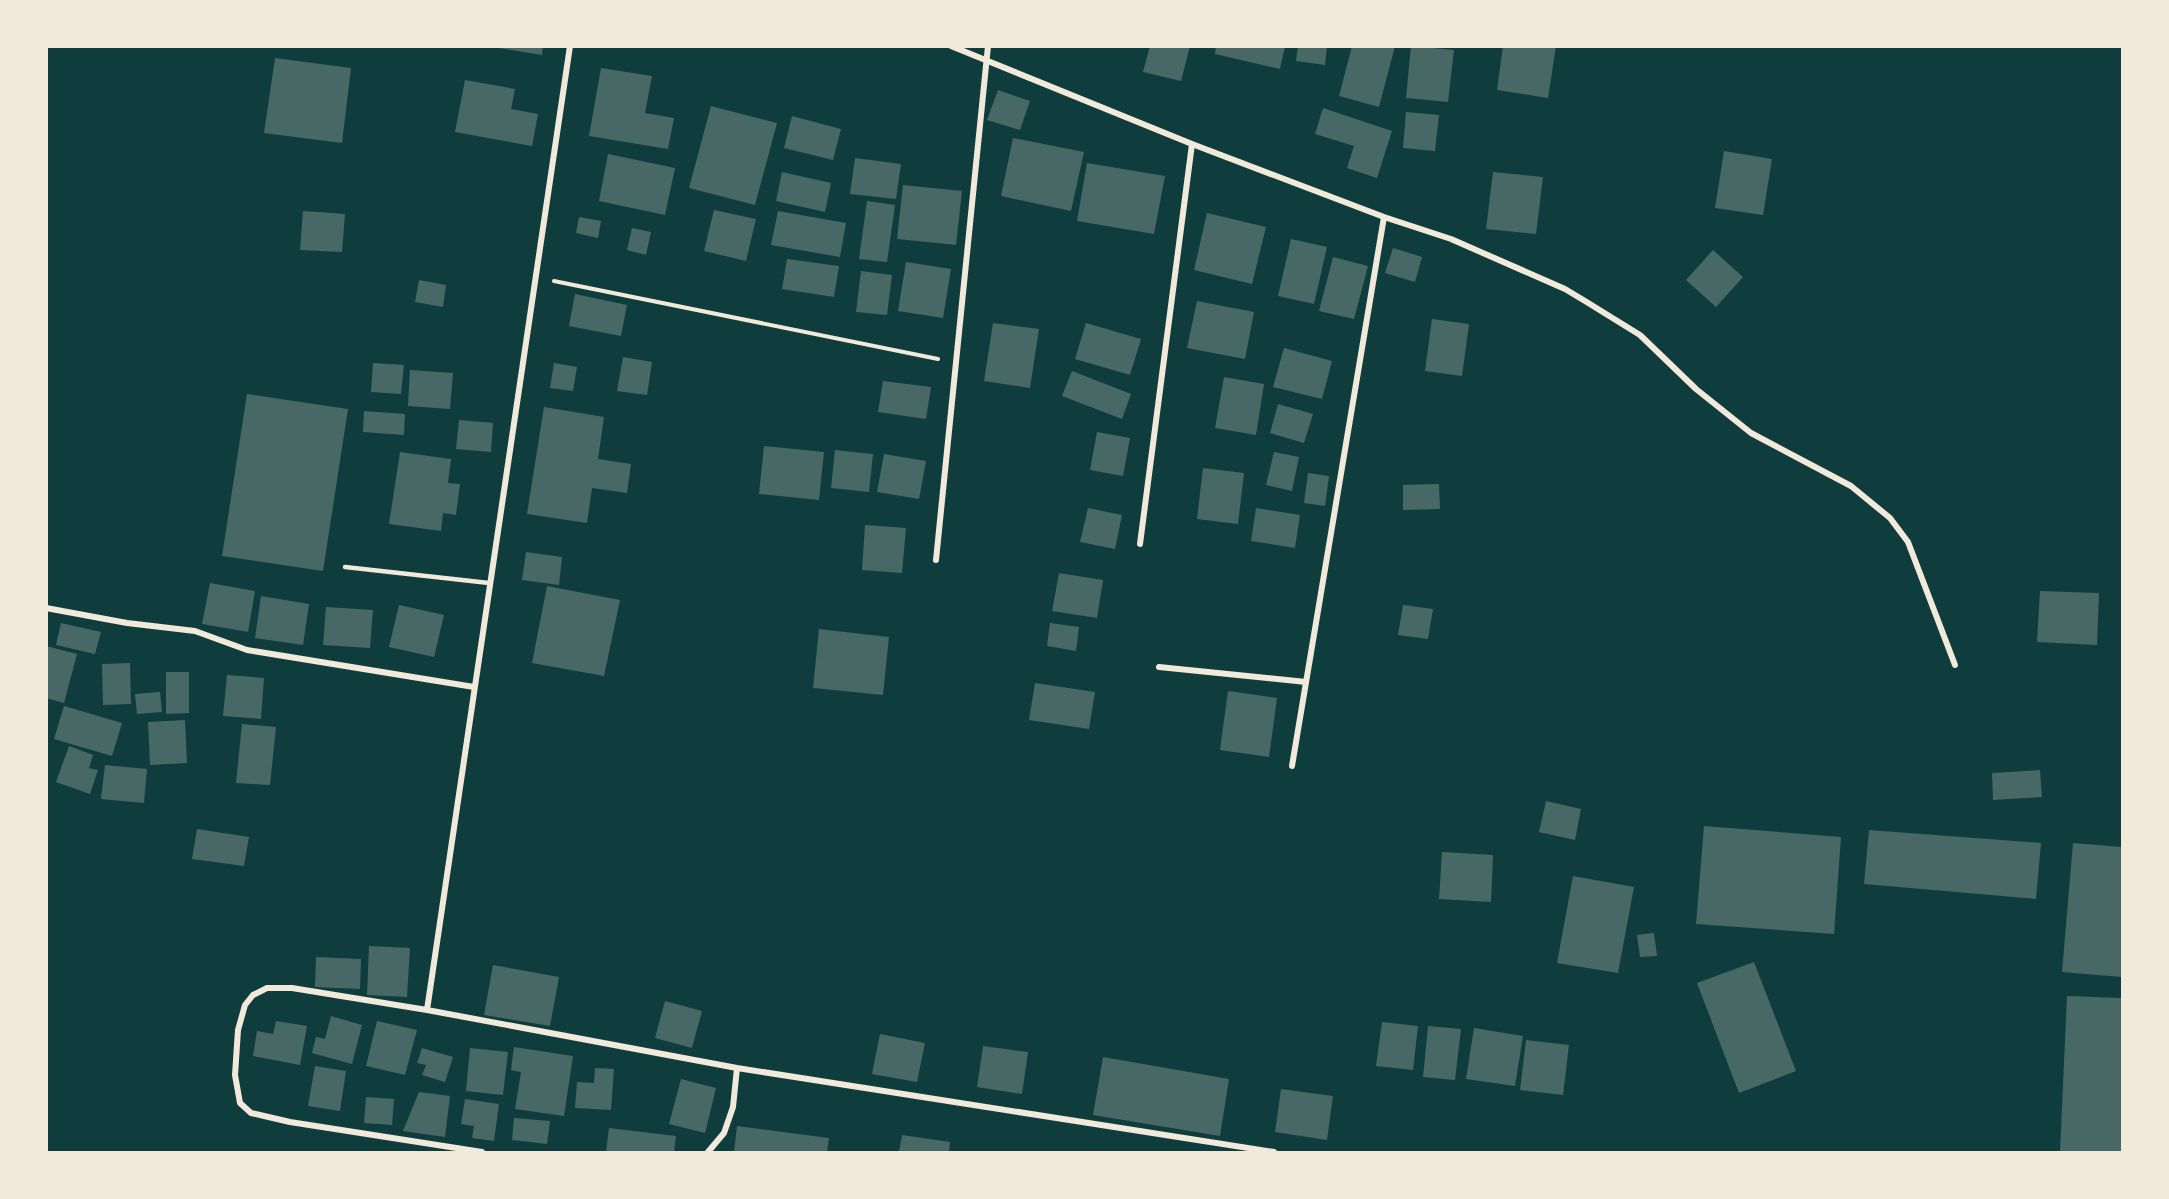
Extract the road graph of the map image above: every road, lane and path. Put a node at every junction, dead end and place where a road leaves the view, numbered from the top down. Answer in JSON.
{"nodes":[{"id":1,"x":570,"y":46,"type":"edge"},
{"id":2,"x":951,"y":46,"type":"edge"},
{"id":3,"x":988,"y":46,"type":"edge"},
{"id":4,"x":987,"y":61,"type":"junction"},
{"id":5,"x":1192,"y":144,"type":"junction"},
{"id":6,"x":1384,"y":217,"type":"junction"},
{"id":7,"x":534,"y":276,"type":"junction"},
{"id":8,"x":956,"y":363,"type":"junction"},
{"id":9,"x":1140,"y":544,"type":"dead end"},
{"id":10,"x":936,"y":560,"type":"dead end"},
{"id":11,"x":345,"y":567,"type":"dead end"},
{"id":12,"x":489,"y":583,"type":"junction"},
{"id":13,"x":46,"y":608,"type":"edge"},
{"id":14,"x":1955,"y":665,"type":"dead end"},
{"id":15,"x":1159,"y":667,"type":"dead end"},
{"id":16,"x":1306,"y":682,"type":"junction"},
{"id":17,"x":474,"y":687,"type":"junction"},
{"id":18,"x":1292,"y":766,"type":"dead end"},
{"id":19,"x":427,"y":1010,"type":"junction"},
{"id":20,"x":737,"y":1068,"type":"junction"},
{"id":21,"x":482,"y":1152,"type":"edge"},
{"id":22,"x":708,"y":1152,"type":"edge"},
{"id":23,"x":1274,"y":1152,"type":"edge"}],
"edges":[{"from":1,"to":7,"type":"street"},
{"from":2,"to":4,"type":"street"},
{"from":3,"to":4,"type":"street"},
{"from":4,"to":5,"type":"street"},
{"from":4,"to":8,"type":"street"},
{"from":5,"to":6,"type":"street"},
{"from":5,"to":9,"type":"street"},
{"from":6,"to":14,"type":"street"},
{"from":6,"to":16,"type":"street"},
{"from":7,"to":8,"type":"path"},
{"from":7,"to":12,"type":"street"},
{"from":8,"to":10,"type":"street"},
{"from":11,"to":12,"type":"lane"},
{"from":12,"to":17,"type":"street"},
{"from":13,"to":17,"type":"street"},
{"from":15,"to":16,"type":"street"},
{"from":16,"to":18,"type":"street"},
{"from":17,"to":19,"type":"street"},
{"from":19,"to":20,"type":"street"},
{"from":19,"to":21,"type":"street"},
{"from":20,"to":22,"type":"street"},
{"from":20,"to":23,"type":"street"}]}
